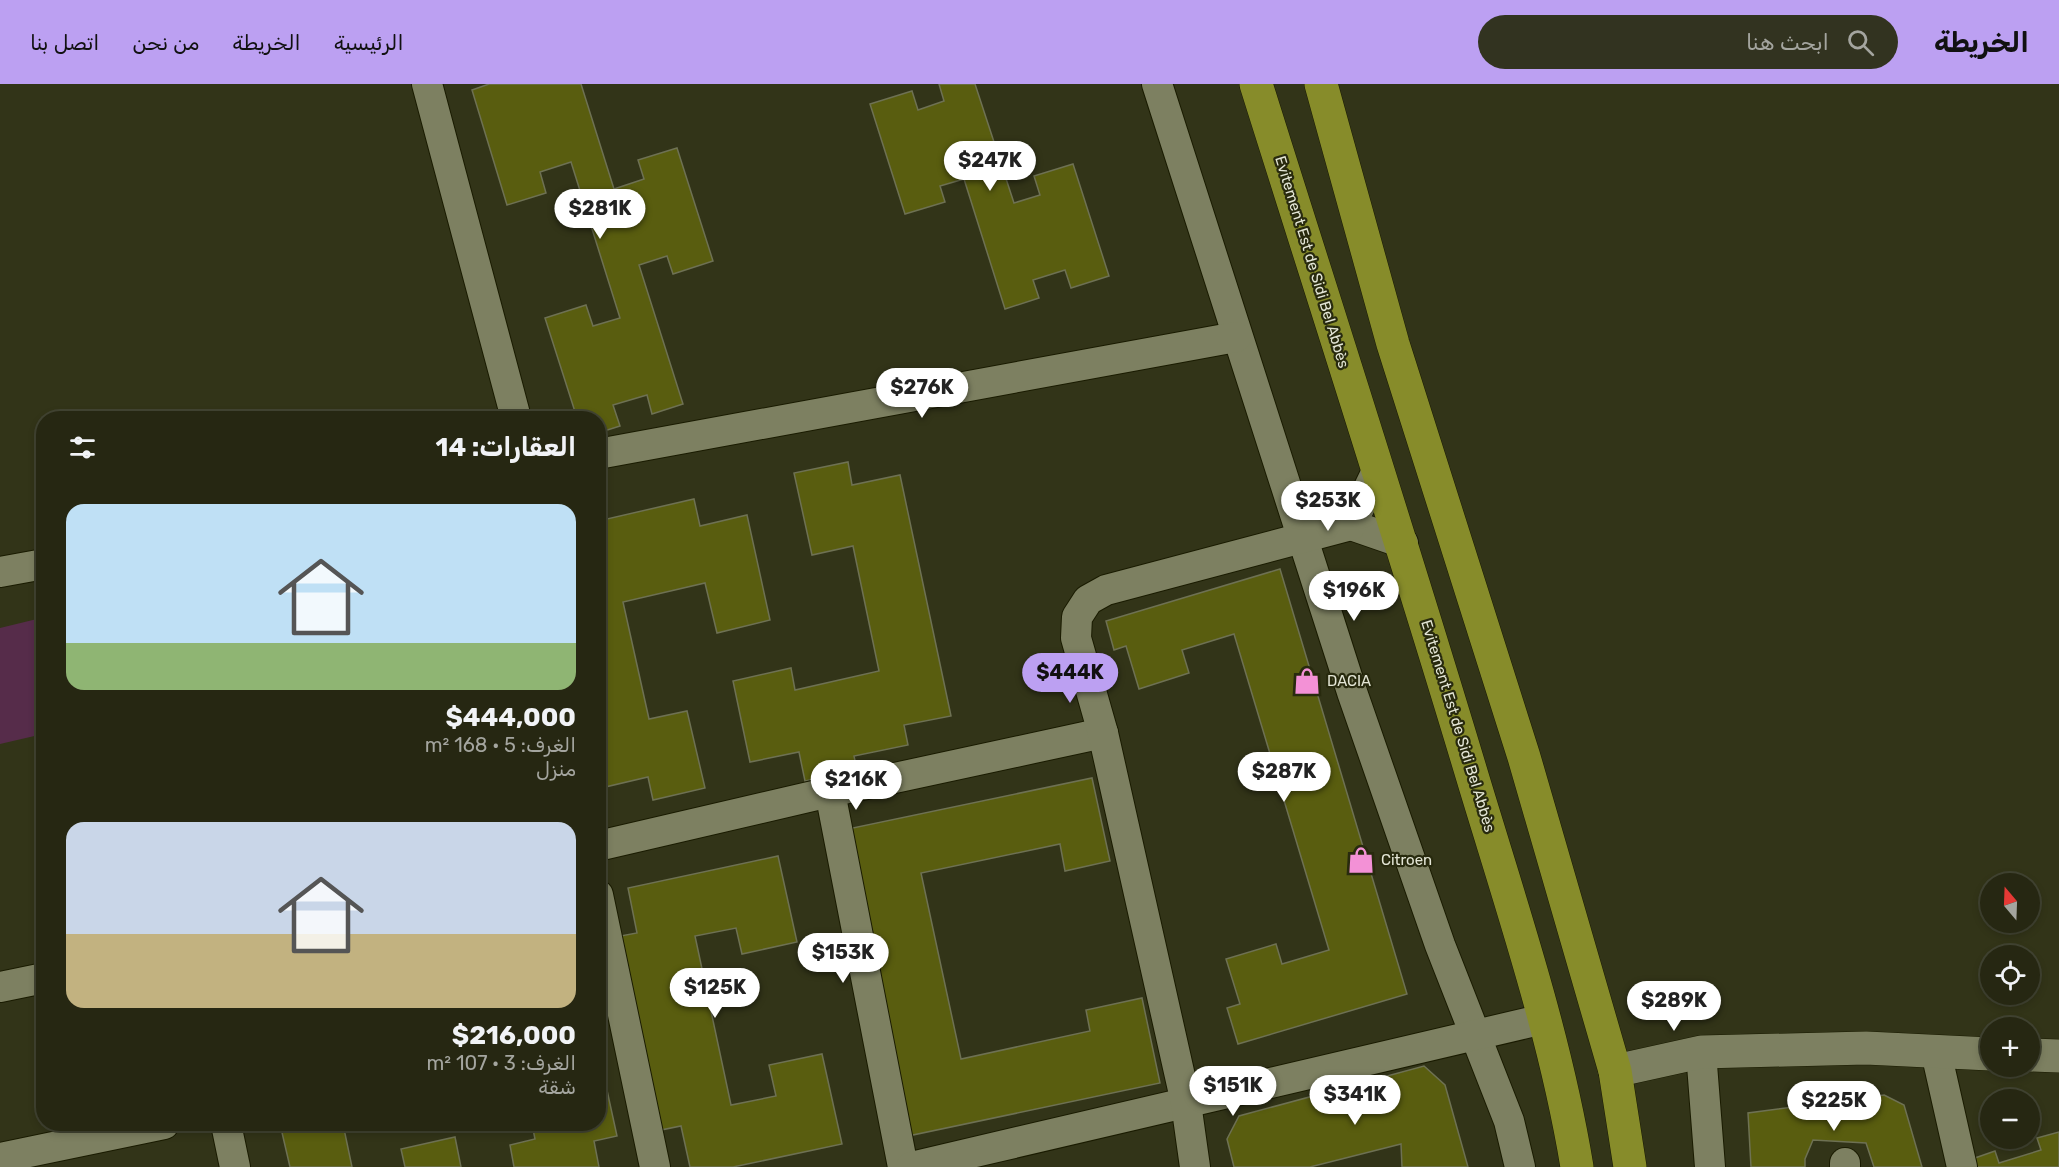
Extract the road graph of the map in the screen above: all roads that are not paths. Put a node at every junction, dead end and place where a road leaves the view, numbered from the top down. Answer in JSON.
{"nodes":[{"id":1,"x":427,"y":84,"type":"edge"},
{"id":2,"x":1156,"y":84,"type":"edge"},
{"id":3,"x":1256,"y":84,"type":"edge"},
{"id":4,"x":1321,"y":84,"type":"edge"},
{"id":5,"x":1236,"y":337,"type":"junction"},
{"id":6,"x":514,"y":411,"type":"edge"},
{"id":7,"x":606,"y":453,"type":"edge"},
{"id":8,"x":1377,"y":471,"type":"junction"},
{"id":9,"x":1351,"y":525,"type":"junction"},
{"id":10,"x":1302,"y":540,"type":"junction"},
{"id":11,"x":1403,"y":543,"type":"junction"},
{"id":12,"x":36,"y":565,"type":"edge"},
{"id":13,"x":0,"y":572,"type":"edge"},
{"id":14,"x":1103,"y":733,"type":"junction"},
{"id":15,"x":830,"y":792,"type":"junction"},
{"id":16,"x":606,"y":844,"type":"edge"},
{"id":17,"x":606,"y":933,"type":"edge"},
{"id":18,"x":36,"y":980,"type":"edge"},
{"id":19,"x":0,"y":987,"type":"edge"},
{"id":20,"x":1544,"y":1019,"type":"junction"},
{"id":21,"x":1475,"y":1036,"type":"junction"},
{"id":22,"x":1701,"y":1052,"type":"junction"},
{"id":23,"x":1936,"y":1052,"type":"junction"},
{"id":24,"x":1980,"y":1054,"type":"edge"},
{"id":25,"x":2040,"y":1055,"type":"edge"},
{"id":26,"x":2059,"y":1056,"type":"edge"},
{"id":27,"x":1615,"y":1071,"type":"junction"},
{"id":28,"x":1186,"y":1103,"type":"junction"},
{"id":29,"x":130,"y":1131,"type":"edge"},
{"id":30,"x":228,"y":1131,"type":"edge"},
{"id":31,"x":0,"y":1158,"type":"edge"},
{"id":32,"x":236,"y":1167,"type":"edge"},
{"id":33,"x":655,"y":1167,"type":"edge"},
{"id":34,"x":903,"y":1167,"type":"edge"},
{"id":35,"x":911,"y":1167,"type":"edge"},
{"id":36,"x":1195,"y":1167,"type":"edge"},
{"id":37,"x":1520,"y":1167,"type":"edge"},
{"id":38,"x":1577,"y":1167,"type":"edge"},
{"id":39,"x":1630,"y":1167,"type":"edge"},
{"id":40,"x":1710,"y":1167,"type":"edge"},
{"id":41,"x":1962,"y":1167,"type":"edge"}],
"edges":[{"from":1,"to":6,"type":"street"},
{"from":2,"to":5,"type":"street"},
{"from":3,"to":8,"type":"highway","name":"Evitement Est de Sidi Bel Abbès"},
{"from":4,"to":27,"type":"highway"},
{"from":5,"to":7,"type":"street"},
{"from":5,"to":10,"type":"street"},
{"from":8,"to":9,"type":"street"},
{"from":8,"to":11,"type":"highway","name":"Evitement Est de Sidi Bel Abbès"},
{"from":9,"to":10,"type":"street"},
{"from":9,"to":11,"type":"street"},
{"from":10,"to":14,"type":"street"},
{"from":10,"to":21,"type":"street"},
{"from":11,"to":20,"type":"highway","name":"Evitement Est de Sidi Bel Abbès"},
{"from":12,"to":13,"type":"street"},
{"from":14,"to":15,"type":"street"},
{"from":14,"to":28,"type":"street"},
{"from":15,"to":16,"type":"street"},
{"from":15,"to":34,"type":"street"},
{"from":17,"to":33,"type":"street"},
{"from":18,"to":19,"type":"street"},
{"from":20,"to":21,"type":"street"},
{"from":20,"to":38,"type":"highway","name":"Evitement Est de Sidi Bel Abbès"},
{"from":21,"to":28,"type":"street"},
{"from":21,"to":37,"type":"street"},
{"from":22,"to":23,"type":"street"},
{"from":22,"to":27,"type":"street"},
{"from":22,"to":40,"type":"street"},
{"from":23,"to":24,"type":"street"},
{"from":23,"to":41,"type":"street"},
{"from":25,"to":26,"type":"street"},
{"from":27,"to":39,"type":"highway"},
{"from":28,"to":35,"type":"street"},
{"from":28,"to":36,"type":"street"},
{"from":29,"to":31,"type":"street"},
{"from":30,"to":32,"type":"street"}]}
